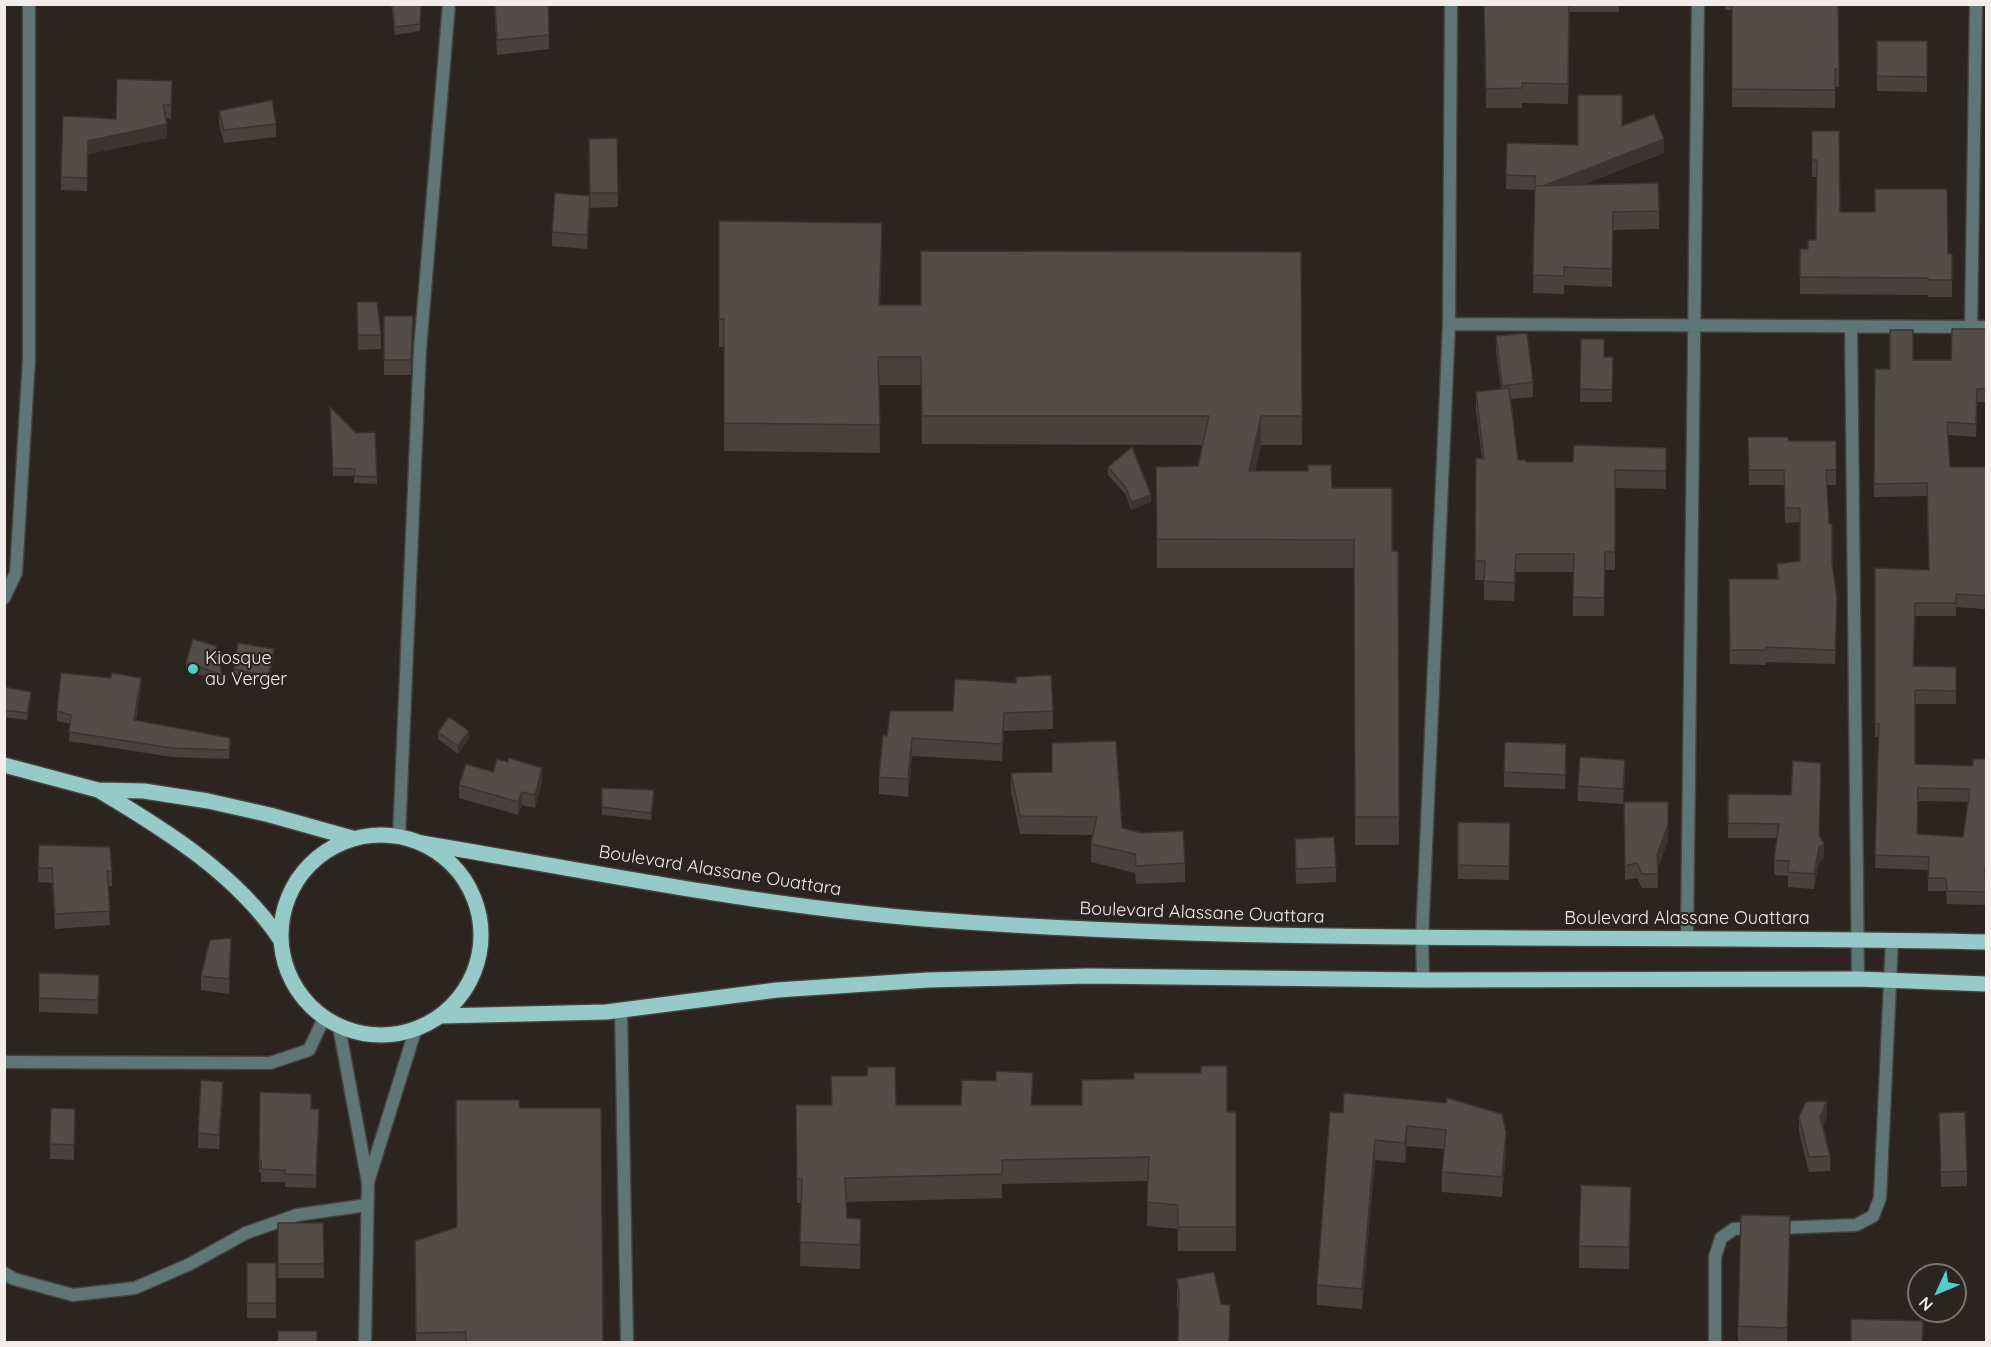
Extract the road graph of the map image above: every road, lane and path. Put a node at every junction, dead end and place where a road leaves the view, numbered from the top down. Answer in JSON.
{"nodes":[{"id":1,"x":29,"y":4,"type":"edge"},
{"id":2,"x":449,"y":4,"type":"edge"},
{"id":3,"x":1452,"y":4,"type":"edge"},
{"id":4,"x":1698,"y":4,"type":"edge"},
{"id":5,"x":1976,"y":4,"type":"edge"},
{"id":6,"x":1695,"y":323,"type":"junction"},
{"id":7,"x":1449,"y":324,"type":"junction"},
{"id":8,"x":1851,"y":327,"type":"junction"},
{"id":9,"x":1971,"y":327,"type":"junction"},
{"id":10,"x":1986,"y":327,"type":"edge"},
{"id":11,"x":4,"y":598,"type":"edge"},
{"id":12,"x":4,"y":765,"type":"edge"},
{"id":13,"x":98,"y":790,"type":"junction"},
{"id":14,"x":399,"y":837,"type":"junction"},
{"id":15,"x":352,"y":838,"type":"junction"},
{"id":16,"x":422,"y":843,"type":"junction"},
{"id":17,"x":1422,"y":938,"type":"junction"},
{"id":18,"x":1687,"y":938,"type":"junction"},
{"id":19,"x":280,"y":939,"type":"junction"},
{"id":20,"x":1892,"y":940,"type":"junction"},
{"id":21,"x":1857,"y":941,"type":"junction"},
{"id":22,"x":1986,"y":942,"type":"edge"},
{"id":23,"x":1858,"y":979,"type":"junction"},
{"id":24,"x":1423,"y":980,"type":"junction"},
{"id":25,"x":1892,"y":981,"type":"junction"},
{"id":26,"x":1986,"y":984,"type":"edge"},
{"id":27,"x":621,"y":1010,"type":"junction"},
{"id":28,"x":441,"y":1017,"type":"junction"},
{"id":29,"x":324,"y":1018,"type":"junction"},
{"id":30,"x":339,"y":1027,"type":"junction"},
{"id":31,"x":415,"y":1031,"type":"junction"},
{"id":32,"x":4,"y":1062,"type":"edge"},
{"id":33,"x":368,"y":1184,"type":"junction"},
{"id":34,"x":367,"y":1205,"type":"junction"},
{"id":35,"x":4,"y":1273,"type":"edge"},
{"id":36,"x":365,"y":1342,"type":"edge"},
{"id":37,"x":627,"y":1342,"type":"edge"},
{"id":38,"x":1715,"y":1342,"type":"edge"}],
"edges":[{"from":1,"to":11,"type":"street"},
{"from":2,"to":14,"type":"street"},
{"from":3,"to":7,"type":"street"},
{"from":4,"to":6,"type":"street"},
{"from":5,"to":9,"type":"street"},
{"from":6,"to":7,"type":"street"},
{"from":6,"to":8,"type":"street"},
{"from":6,"to":18,"type":"street"},
{"from":7,"to":17,"type":"street"},
{"from":8,"to":9,"type":"street"},
{"from":8,"to":21,"type":"street"},
{"from":9,"to":10,"type":"street"},
{"from":12,"to":13,"type":"main road"},
{"from":13,"to":15,"type":"main road"},
{"from":13,"to":19,"type":"main road"},
{"from":14,"to":15,"type":"main road"},
{"from":14,"to":16,"type":"main road"},
{"from":15,"to":19,"type":"main road"},
{"from":16,"to":17,"type":"main road","name":"Boulevard Alassane Ouattara"},
{"from":16,"to":28,"type":"main road"},
{"from":17,"to":18,"type":"main road","name":"Boulevard Alassane Ouattara"},
{"from":17,"to":24,"type":"street"},
{"from":18,"to":21,"type":"main road","name":"Boulevard Alassane Ouattara"},
{"from":19,"to":29,"type":"main road"},
{"from":20,"to":21,"type":"main road","name":"Boulevard Alassane Ouattara"},
{"from":20,"to":22,"type":"main road","name":"Boulevard Alassane Ouattara"},
{"from":20,"to":25,"type":"street"},
{"from":21,"to":23,"type":"street"},
{"from":23,"to":24,"type":"main road"},
{"from":23,"to":25,"type":"main road"},
{"from":24,"to":27,"type":"main road"},
{"from":25,"to":26,"type":"main road"},
{"from":25,"to":38,"type":"street"},
{"from":27,"to":28,"type":"main road"},
{"from":27,"to":37,"type":"street"},
{"from":28,"to":31,"type":"main road"},
{"from":29,"to":30,"type":"main road"},
{"from":29,"to":32,"type":"street"},
{"from":30,"to":31,"type":"main road"},
{"from":30,"to":33,"type":"street"},
{"from":31,"to":33,"type":"street"},
{"from":33,"to":34,"type":"street"},
{"from":34,"to":35,"type":"street"},
{"from":34,"to":36,"type":"street"}]}
